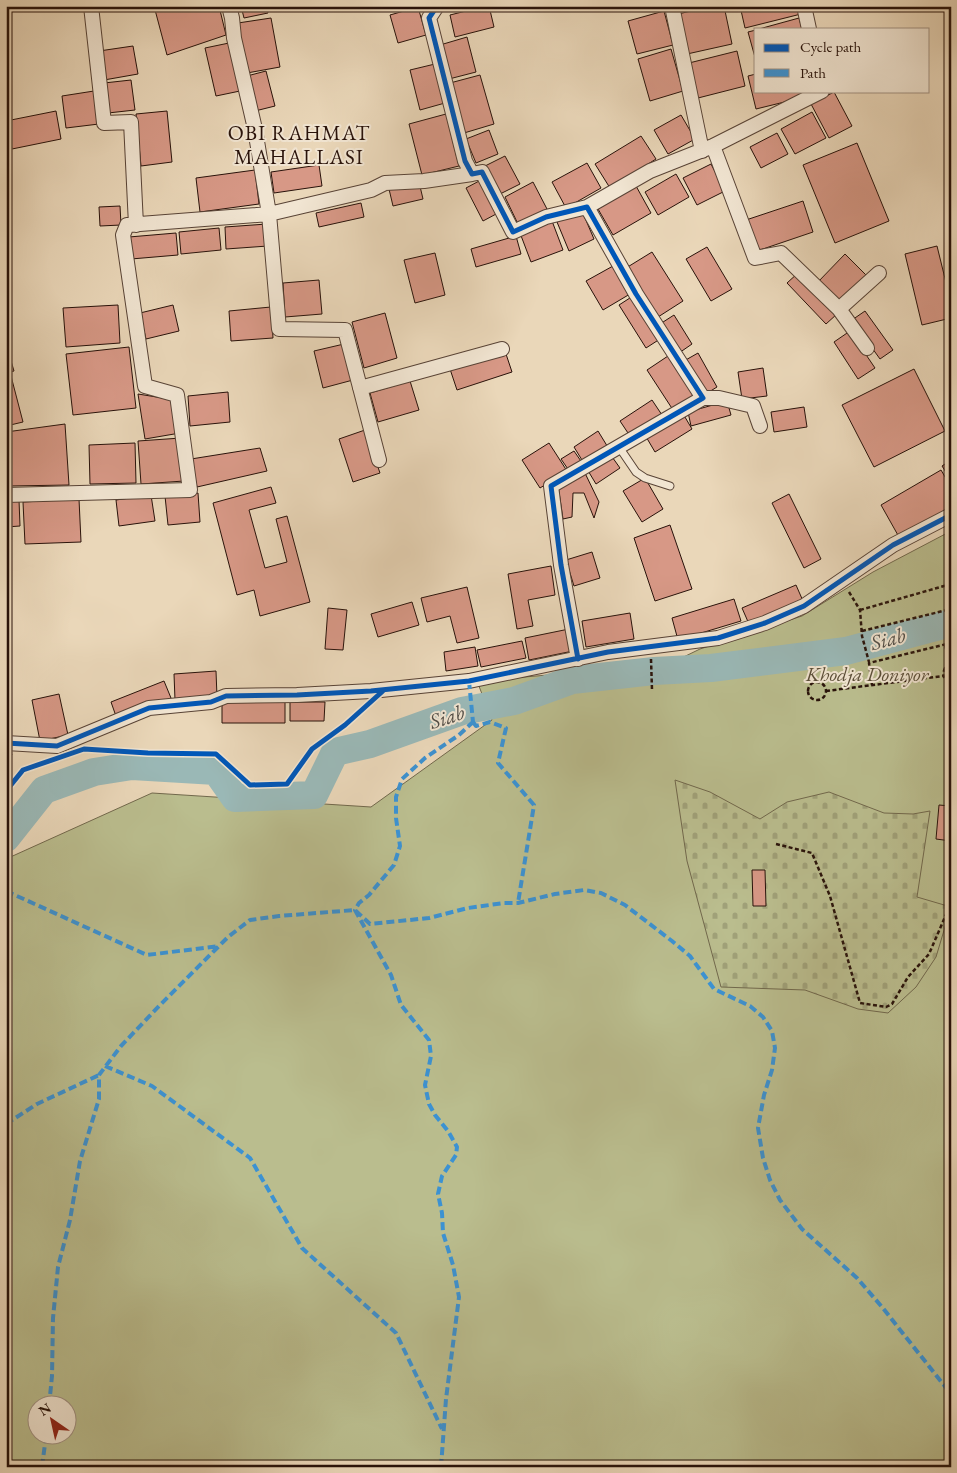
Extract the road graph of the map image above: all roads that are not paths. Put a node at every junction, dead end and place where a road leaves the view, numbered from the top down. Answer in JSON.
{"nodes":[{"id":1,"x":91,"y":6,"type":"edge"},
{"id":2,"x":229,"y":6,"type":"edge"},
{"id":3,"x":437,"y":6,"type":"edge"},
{"id":4,"x":672,"y":6,"type":"edge"},
{"id":5,"x":804,"y":6,"type":"edge"},
{"id":6,"x":809,"y":28,"type":"edge"},
{"id":7,"x":820,"y":92,"type":"edge"},
{"id":8,"x":707,"y":148,"type":"junction"},
{"id":9,"x":472,"y":174,"type":"junction"},
{"id":10,"x":587,"y":207,"type":"junction"},
{"id":11,"x":269,"y":214,"type":"junction"},
{"id":12,"x":136,"y":225,"type":"junction"},
{"id":13,"x":879,"y":273,"type":"dead end"},
{"id":14,"x":839,"y":309,"type":"junction"},
{"id":15,"x":867,"y":348,"type":"dead end"},
{"id":16,"x":502,"y":349,"type":"dead end"},
{"id":17,"x":360,"y":388,"type":"junction"},
{"id":18,"x":703,"y":398,"type":"junction"},
{"id":19,"x":760,"y":426,"type":"dead end"},
{"id":20,"x":619,"y":447,"type":"junction"},
{"id":21,"x":379,"y":460,"type":"dead end"},
{"id":22,"x":670,"y":486,"type":"dead end"},
{"id":23,"x":6,"y":495,"type":"edge"},
{"id":24,"x":951,"y":515,"type":"edge"},
{"id":25,"x":578,"y":659,"type":"junction"},
{"id":26,"x":6,"y":743,"type":"edge"}],
"edges":[{"from":1,"to":12,"type":"street"},
{"from":2,"to":11,"type":"street"},
{"from":3,"to":9,"type":"street"},
{"from":4,"to":8,"type":"street"},
{"from":5,"to":6,"type":"street"},
{"from":7,"to":8,"type":"street"},
{"from":8,"to":10,"type":"street"},
{"from":8,"to":14,"type":"street"},
{"from":9,"to":10,"type":"street"},
{"from":9,"to":11,"type":"street"},
{"from":10,"to":18,"type":"street"},
{"from":11,"to":12,"type":"street"},
{"from":11,"to":17,"type":"street"},
{"from":12,"to":23,"type":"street"},
{"from":13,"to":14,"type":"street"},
{"from":14,"to":15,"type":"street"},
{"from":16,"to":17,"type":"street"},
{"from":17,"to":21,"type":"street"},
{"from":18,"to":19,"type":"street"},
{"from":18,"to":20,"type":"street"},
{"from":20,"to":22,"type":"lane"},
{"from":20,"to":25,"type":"street"},
{"from":24,"to":25,"type":"street"},
{"from":25,"to":26,"type":"street"}]}
